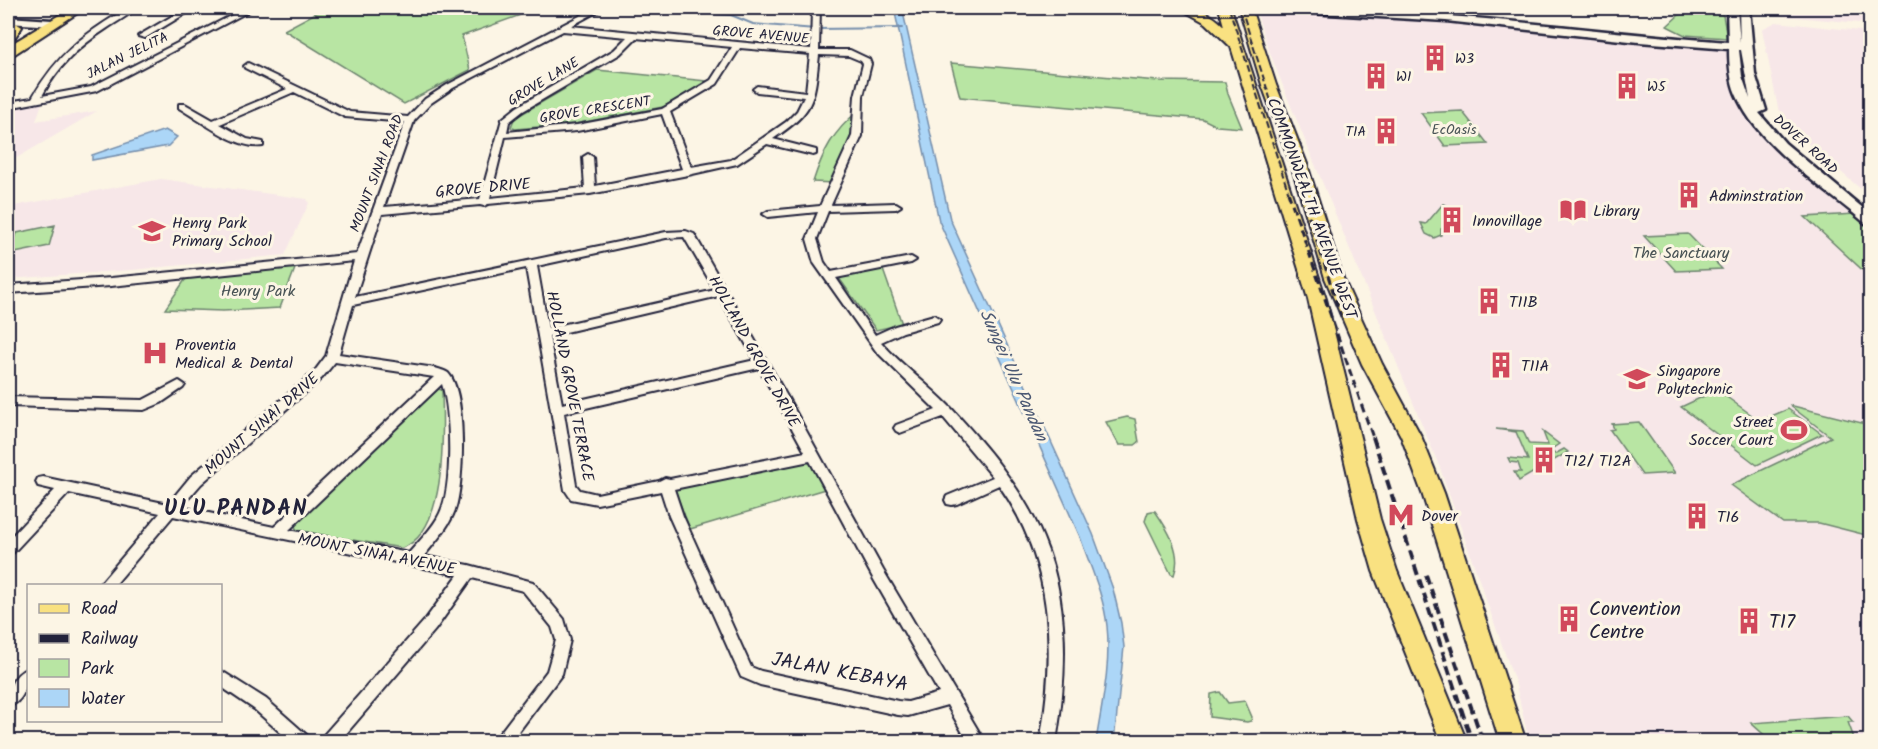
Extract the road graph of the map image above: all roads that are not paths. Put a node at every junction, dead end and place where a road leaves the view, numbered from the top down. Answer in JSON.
{"nodes":[{"id":1,"x":58,"y":8,"type":"edge"},
{"id":2,"x":79,"y":8,"type":"edge"},
{"id":3,"x":133,"y":8,"type":"edge"},
{"id":4,"x":191,"y":8,"type":"edge"},
{"id":5,"x":251,"y":8,"type":"edge"},
{"id":6,"x":600,"y":8,"type":"edge"},
{"id":7,"x":816,"y":8,"type":"edge"},
{"id":8,"x":1185,"y":8,"type":"edge"},
{"id":9,"x":1225,"y":8,"type":"edge"},
{"id":10,"x":1245,"y":8,"type":"edge"},
{"id":11,"x":1278,"y":8,"type":"edge"},
{"id":12,"x":1345,"y":8,"type":"edge"},
{"id":13,"x":1732,"y":8,"type":"edge"},
{"id":14,"x":1744,"y":8,"type":"edge"},
{"id":15,"x":1396,"y":11,"type":"edge"},
{"id":16,"x":33,"y":22,"type":"junction"},
{"id":17,"x":52,"y":23,"type":"junction"},
{"id":18,"x":8,"y":28,"type":"edge"},
{"id":19,"x":561,"y":28,"type":"junction"},
{"id":20,"x":142,"y":36,"type":"dead end"},
{"id":21,"x":634,"y":36,"type":"junction"},
{"id":22,"x":1741,"y":44,"type":"junction"},
{"id":23,"x":737,"y":45,"type":"junction"},
{"id":24,"x":1238,"y":49,"type":"junction"},
{"id":25,"x":8,"y":52,"type":"edge"},
{"id":26,"x":815,"y":52,"type":"junction"},
{"id":27,"x":248,"y":66,"type":"dead end"},
{"id":28,"x":757,"y":89,"type":"dead end"},
{"id":29,"x":292,"y":90,"type":"junction"},
{"id":30,"x":810,"y":95,"type":"junction"},
{"id":31,"x":35,"y":100,"type":"junction"},
{"id":32,"x":8,"y":105,"type":"edge"},
{"id":33,"x":182,"y":106,"type":"dead end"},
{"id":34,"x":665,"y":111,"type":"junction"},
{"id":35,"x":410,"y":120,"type":"junction"},
{"id":36,"x":212,"y":124,"type":"junction"},
{"id":37,"x":501,"y":135,"type":"junction"},
{"id":38,"x":1781,"y":140,"type":"junction"},
{"id":39,"x":768,"y":141,"type":"junction"},
{"id":40,"x":260,"y":144,"type":"dead end"},
{"id":41,"x":813,"y":152,"type":"dead end"},
{"id":42,"x":588,"y":157,"type":"dead end"},
{"id":43,"x":688,"y":172,"type":"junction"},
{"id":44,"x":590,"y":191,"type":"junction"},
{"id":45,"x":1310,"y":199,"type":"junction"},
{"id":46,"x":1286,"y":200,"type":"junction"},
{"id":47,"x":484,"y":203,"type":"junction"},
{"id":48,"x":896,"y":206,"type":"dead end"},
{"id":49,"x":826,"y":208,"type":"junction"},
{"id":50,"x":377,"y":211,"type":"junction"},
{"id":51,"x":1870,"y":213,"type":"edge"},
{"id":52,"x":768,"y":214,"type":"dead end"},
{"id":53,"x":1870,"y":220,"type":"edge"},
{"id":54,"x":1297,"y":235,"type":"junction"},
{"id":55,"x":361,"y":257,"type":"junction"},
{"id":56,"x":911,"y":260,"type":"dead end"},
{"id":57,"x":531,"y":263,"type":"junction"},
{"id":58,"x":829,"y":276,"type":"junction"},
{"id":59,"x":8,"y":289,"type":"edge"},
{"id":60,"x":722,"y":292,"type":"junction"},
{"id":61,"x":345,"y":308,"type":"junction"},
{"id":62,"x":934,"y":319,"type":"dead end"},
{"id":63,"x":543,"y":333,"type":"junction"},
{"id":64,"x":874,"y":340,"type":"junction"},
{"id":65,"x":332,"y":357,"type":"junction"},
{"id":66,"x":761,"y":363,"type":"junction"},
{"id":67,"x":443,"y":376,"type":"junction"},
{"id":68,"x":178,"y":385,"type":"dead end"},
{"id":69,"x":8,"y":402,"type":"edge"},
{"id":70,"x":558,"y":410,"type":"junction"},
{"id":71,"x":946,"y":411,"type":"junction"},
{"id":72,"x":900,"y":428,"type":"dead end"},
{"id":73,"x":812,"y":456,"type":"junction"},
{"id":74,"x":1001,"y":479,"type":"junction"},
{"id":75,"x":43,"y":482,"type":"dead end"},
{"id":76,"x":665,"y":483,"type":"junction"},
{"id":77,"x":66,"y":488,"type":"junction"},
{"id":78,"x":952,"y":500,"type":"dead end"},
{"id":79,"x":168,"y":510,"type":"junction"},
{"id":80,"x":277,"y":533,"type":"junction"},
{"id":81,"x":8,"y":549,"type":"edge"},
{"id":82,"x":413,"y":560,"type":"junction"},
{"id":83,"x":468,"y":571,"type":"junction"},
{"id":84,"x":106,"y":584,"type":"edge"},
{"id":85,"x":27,"y":676,"type":"edge"},
{"id":86,"x":222,"y":678,"type":"edge"},
{"id":87,"x":951,"y":697,"type":"junction"},
{"id":88,"x":8,"y":700,"type":"edge"},
{"id":89,"x":303,"y":741,"type":"edge"},
{"id":90,"x":328,"y":741,"type":"edge"},
{"id":91,"x":501,"y":741,"type":"edge"},
{"id":92,"x":977,"y":741,"type":"edge"},
{"id":93,"x":1048,"y":741,"type":"edge"},
{"id":94,"x":1454,"y":741,"type":"edge"},
{"id":95,"x":1513,"y":741,"type":"edge"}],
"edges":[{"from":1,"to":16,"type":"main road"},
{"from":2,"to":17,"type":"main road"},
{"from":3,"to":31,"type":"street"},
{"from":4,"to":20,"type":"street"},
{"from":5,"to":31,"type":"street","name":"JALAN JELITA"},
{"from":6,"to":19,"type":"street","name":"MOUNT SINAI ROAD"},
{"from":7,"to":26,"type":"street","name":"GROVE DRIVE"},
{"from":8,"to":24,"type":"main road"},
{"from":9,"to":24,"type":"main road","name":"COMMONWEALTH AVENUE WEST"},
{"from":10,"to":45,"type":"main road","name":"COMMONWEALTH AVENUE WEST"},
{"from":11,"to":15,"type":"street"},
{"from":12,"to":15,"type":"street"},
{"from":13,"to":22,"type":"street","name":"DOVER ROAD"},
{"from":14,"to":22,"type":"street","name":"DOVER ROAD"},
{"from":15,"to":22,"type":"street"},
{"from":16,"to":17,"type":"main road"},
{"from":16,"to":18,"type":"main road"},
{"from":17,"to":25,"type":"main road"},
{"from":19,"to":21,"type":"street","name":"GROVE AVENUE"},
{"from":19,"to":35,"type":"street","name":"MOUNT SINAI ROAD"},
{"from":21,"to":23,"type":"street","name":"GROVE AVENUE"},
{"from":21,"to":37,"type":"street","name":"GROVE LANE"},
{"from":22,"to":38,"type":"street","name":"DOVER ROAD"},
{"from":23,"to":26,"type":"street","name":"GROVE AVENUE"},
{"from":23,"to":34,"type":"street","name":"GROVE CRESCENT"},
{"from":24,"to":46,"type":"main road","name":"COMMONWEALTH AVENUE WEST"},
{"from":26,"to":30,"type":"street","name":"GROVE DRIVE"},
{"from":26,"to":49,"type":"street","name":"GROVE AVENUE"},
{"from":27,"to":29,"type":"street"},
{"from":28,"to":30,"type":"street"},
{"from":29,"to":35,"type":"street"},
{"from":29,"to":36,"type":"street"},
{"from":30,"to":39,"type":"street","name":"GROVE DRIVE"},
{"from":31,"to":32,"type":"street","name":"JALAN JELITA"},
{"from":33,"to":36,"type":"street"},
{"from":34,"to":37,"type":"street","name":"GROVE CRESCENT"},
{"from":34,"to":43,"type":"street"},
{"from":35,"to":50,"type":"street","name":"MOUNT SINAI ROAD"},
{"from":36,"to":40,"type":"street"},
{"from":37,"to":47,"type":"street","name":"GROVE LANE"},
{"from":38,"to":51,"type":"street","name":"DOVER ROAD"},
{"from":38,"to":53,"type":"street","name":"DOVER ROAD"},
{"from":39,"to":41,"type":"street"},
{"from":39,"to":43,"type":"street","name":"GROVE DRIVE"},
{"from":42,"to":44,"type":"street"},
{"from":43,"to":44,"type":"street","name":"GROVE DRIVE"},
{"from":44,"to":47,"type":"street","name":"GROVE DRIVE"},
{"from":45,"to":46,"type":"main road"},
{"from":45,"to":54,"type":"main road"},
{"from":45,"to":95,"type":"main road","name":"COMMONWEALTH AVENUE WEST"},
{"from":46,"to":54,"type":"main road","name":"COMMONWEALTH AVENUE WEST"},
{"from":47,"to":50,"type":"street","name":"GROVE DRIVE"},
{"from":48,"to":49,"type":"street"},
{"from":49,"to":52,"type":"street"},
{"from":49,"to":58,"type":"street"},
{"from":50,"to":55,"type":"street","name":"MOUNT SINAI ROAD"},
{"from":54,"to":94,"type":"main road","name":"COMMONWEALTH AVENUE WEST"},
{"from":55,"to":59,"type":"street"},
{"from":55,"to":61,"type":"street","name":"MOUNT SINAI ROAD"},
{"from":56,"to":58,"type":"street"},
{"from":57,"to":60,"type":"street","name":"HOLLAND GROVE DRIVE"},
{"from":57,"to":61,"type":"street","name":"HOLLAND GROVE DRIVE"},
{"from":57,"to":63,"type":"street","name":"HOLLAND GROVE TERRACE"},
{"from":58,"to":64,"type":"street"},
{"from":60,"to":63,"type":"street"},
{"from":60,"to":66,"type":"street","name":"HOLLAND GROVE DRIVE"},
{"from":61,"to":65,"type":"street","name":"MOUNT SINAI DRIVE"},
{"from":62,"to":64,"type":"street"},
{"from":63,"to":70,"type":"street","name":"HOLLAND GROVE TERRACE"},
{"from":64,"to":71,"type":"street"},
{"from":65,"to":67,"type":"street"},
{"from":65,"to":79,"type":"street","name":"MOUNT SINAI DRIVE"},
{"from":66,"to":70,"type":"street"},
{"from":66,"to":73,"type":"street","name":"HOLLAND GROVE DRIVE"},
{"from":67,"to":80,"type":"street"},
{"from":67,"to":82,"type":"street"},
{"from":68,"to":69,"type":"street"},
{"from":70,"to":76,"type":"street","name":"HOLLAND GROVE TERRACE"},
{"from":71,"to":72,"type":"street"},
{"from":71,"to":74,"type":"street"},
{"from":73,"to":76,"type":"street"},
{"from":73,"to":87,"type":"street","name":"HOLLAND GROVE DRIVE"},
{"from":74,"to":78,"type":"street"},
{"from":74,"to":93,"type":"street"},
{"from":75,"to":77,"type":"street","name":"MOUNT SINAI AVENUE"},
{"from":76,"to":87,"type":"street","name":"JALAN KEBAYA"},
{"from":77,"to":79,"type":"street","name":"MOUNT SINAI AVENUE"},
{"from":77,"to":81,"type":"street"},
{"from":79,"to":80,"type":"street","name":"MOUNT SINAI AVENUE"},
{"from":79,"to":84,"type":"street","name":"MOUNT SINAI DRIVE"},
{"from":80,"to":82,"type":"street","name":"MOUNT SINAI AVENUE"},
{"from":82,"to":83,"type":"street","name":"MOUNT SINAI AVENUE"},
{"from":83,"to":90,"type":"street"},
{"from":83,"to":91,"type":"street","name":"MOUNT SINAI AVENUE"},
{"from":85,"to":88,"type":"street"},
{"from":86,"to":89,"type":"street"},
{"from":87,"to":92,"type":"street","name":"HOLLAND GROVE DRIVE"}]}
